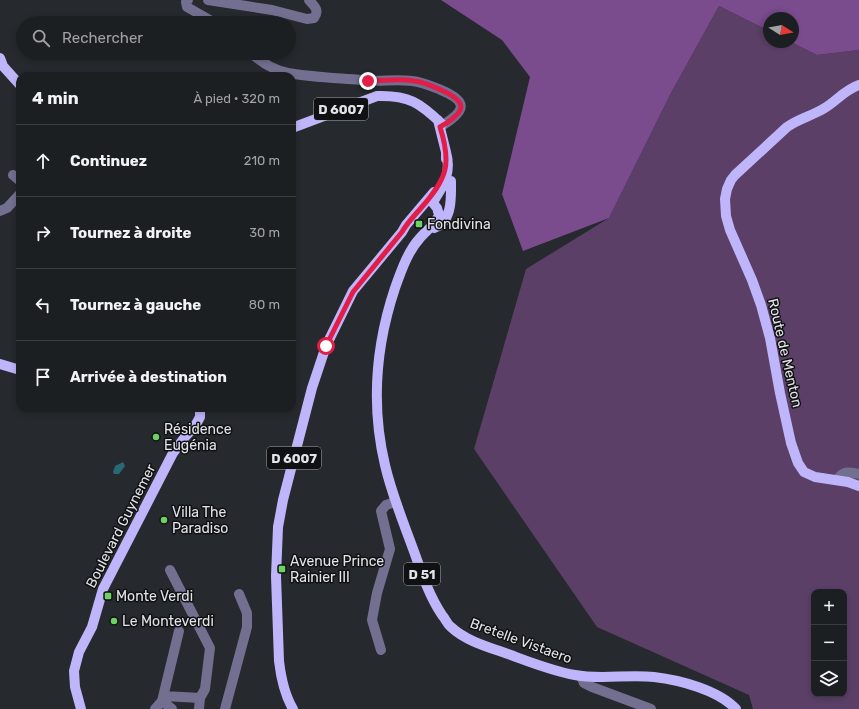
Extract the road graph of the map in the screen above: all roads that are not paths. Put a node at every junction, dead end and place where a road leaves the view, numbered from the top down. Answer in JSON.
{"nodes":[{"id":1,"x":188,"y":0,"type":"edge"},
{"id":2,"x":208,"y":0,"type":"edge"},
{"id":3,"x":309,"y":0,"type":"edge"},
{"id":4,"x":203,"y":16,"type":"edge"},
{"id":5,"x":0,"y":58,"type":"edge"},
{"id":6,"x":259,"y":60,"type":"edge"},
{"id":7,"x":288,"y":72,"type":"edge"},
{"id":8,"x":296,"y":73,"type":"edge"},
{"id":9,"x":16,"y":81,"type":"edge"},
{"id":10,"x":859,"y":85,"type":"edge"},
{"id":11,"x":440,"y":124,"type":"junction"},
{"id":12,"x":296,"y":126,"type":"edge"},
{"id":13,"x":451,"y":181,"type":"junction"},
{"id":14,"x":435,"y":198,"type":"junction"},
{"id":15,"x":16,"y":199,"type":"edge"},
{"id":16,"x":450,"y":206,"type":"junction"},
{"id":17,"x":0,"y":211,"type":"edge"},
{"id":18,"x":430,"y":229,"type":"junction"},
{"id":19,"x":0,"y":364,"type":"edge"},
{"id":20,"x":16,"y":369,"type":"edge"},
{"id":21,"x":200,"y":412,"type":"edge"},
{"id":22,"x":859,"y":474,"type":"edge"},
{"id":23,"x":837,"y":480,"type":"junction"},
{"id":24,"x":859,"y":486,"type":"edge"},
{"id":25,"x":396,"y":502,"type":"junction"},
{"id":26,"x":170,"y":570,"type":"dead end"},
{"id":27,"x":239,"y":594,"type":"dead end"},
{"id":28,"x":179,"y":632,"type":"dead end"},
{"id":29,"x":381,"y":650,"type":"dead end"},
{"id":30,"x":581,"y":676,"type":"junction"},
{"id":31,"x":200,"y":698,"type":"junction"},
{"id":32,"x":160,"y":702,"type":"edge"},
{"id":33,"x":80,"y":709,"type":"edge"},
{"id":34,"x":172,"y":709,"type":"edge"},
{"id":35,"x":199,"y":709,"type":"edge"},
{"id":36,"x":225,"y":709,"type":"edge"},
{"id":37,"x":293,"y":709,"type":"edge"},
{"id":38,"x":651,"y":709,"type":"edge"},
{"id":39,"x":736,"y":709,"type":"edge"}],
"edges":[{"from":1,"to":4,"type":"street"},
{"from":2,"to":3,"type":"street"},
{"from":5,"to":9,"type":"main road"},
{"from":6,"to":7,"type":"street"},
{"from":8,"to":11,"type":"street"},
{"from":10,"to":23,"type":"main road","name":"Route de Menton"},
{"from":11,"to":12,"type":"main road","number":"D 6007"},
{"from":11,"to":13,"type":"main road","number":"D 6007"},
{"from":11,"to":14,"type":"main road","number":"D 6007"},
{"from":13,"to":14,"type":"main road","number":"D 6007"},
{"from":13,"to":16,"type":"main road","name":"Bretelle Vistaero","number":"D 51"},
{"from":14,"to":16,"type":"main road"},
{"from":14,"to":18,"type":"main road","name":"Bretelle Vistaero","number":"D 51"},
{"from":14,"to":37,"type":"main road","number":"D 6007"},
{"from":15,"to":17,"type":"street"},
{"from":16,"to":18,"type":"main road","name":"Bretelle Vistaero","number":"D 51"},
{"from":18,"to":25,"type":"main road","name":"Bretelle Vistaero","number":"D 51"},
{"from":19,"to":20,"type":"main road"},
{"from":21,"to":33,"type":"main road","name":"Boulevard Guynemer"},
{"from":22,"to":23,"type":"street"},
{"from":23,"to":24,"type":"main road","name":"Route de Menton"},
{"from":25,"to":29,"type":"street"},
{"from":25,"to":30,"type":"main road","name":"Bretelle Vistaero","number":"D 51"},
{"from":26,"to":31,"type":"street"},
{"from":27,"to":36,"type":"street"},
{"from":28,"to":32,"type":"street"},
{"from":30,"to":38,"type":"street"},
{"from":30,"to":39,"type":"main road","name":"Bretelle Vistaero","number":"D 51"},
{"from":31,"to":32,"type":"street"},
{"from":31,"to":35,"type":"street"},
{"from":32,"to":34,"type":"street"}]}
